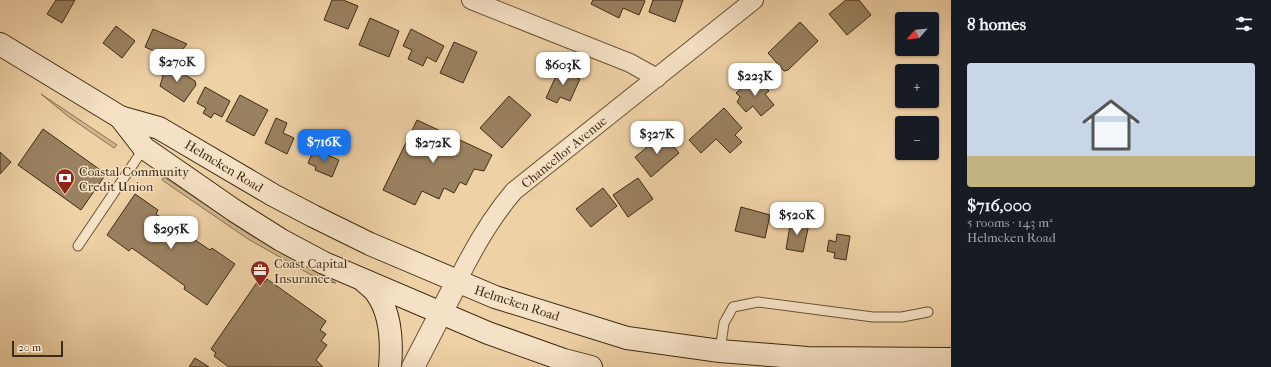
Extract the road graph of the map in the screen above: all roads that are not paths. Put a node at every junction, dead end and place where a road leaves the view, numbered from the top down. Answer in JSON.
{"nodes":[{"id":1,"x":471,"y":0,"type":"edge"},
{"id":2,"x":754,"y":0,"type":"edge"},
{"id":3,"x":0,"y":44,"type":"edge"},
{"id":4,"x":657,"y":78,"type":"junction"},
{"id":5,"x":120,"y":117,"type":"junction"},
{"id":6,"x":144,"y":148,"type":"junction"},
{"id":7,"x":78,"y":246,"type":"dead end"},
{"id":8,"x":363,"y":280,"type":"junction"},
{"id":9,"x":457,"y":282,"type":"junction"},
{"id":10,"x":928,"y":312,"type":"dead end"},
{"id":11,"x":442,"y":313,"type":"junction"},
{"id":12,"x":720,"y":351,"type":"junction"},
{"id":13,"x":951,"y":359,"type":"edge"},
{"id":14,"x":390,"y":367,"type":"edge"},
{"id":15,"x":413,"y":367,"type":"edge"},
{"id":16,"x":592,"y":367,"type":"edge"}],
"edges":[{"from":1,"to":4,"type":"street"},
{"from":2,"to":4,"type":"street","name":"Chancellor Avenue"},
{"from":3,"to":5,"type":"main road","name":"Helmcken Road"},
{"from":4,"to":9,"type":"street","name":"Chancellor Avenue"},
{"from":5,"to":6,"type":"main road","name":"Helmcken Road"},
{"from":5,"to":9,"type":"main road","name":"Helmcken Road"},
{"from":6,"to":7,"type":"lane"},
{"from":6,"to":8,"type":"main road","name":"Helmcken Road"},
{"from":8,"to":11,"type":"main road","name":"Helmcken Road"},
{"from":8,"to":14,"type":"main road"},
{"from":9,"to":11,"type":"main road"},
{"from":9,"to":12,"type":"main road","name":"Helmcken Road"},
{"from":10,"to":12,"type":"lane"},
{"from":11,"to":15,"type":"main road"},
{"from":11,"to":16,"type":"main road","name":"Helmcken Road"},
{"from":12,"to":13,"type":"main road","name":"Helmcken Road"}]}
